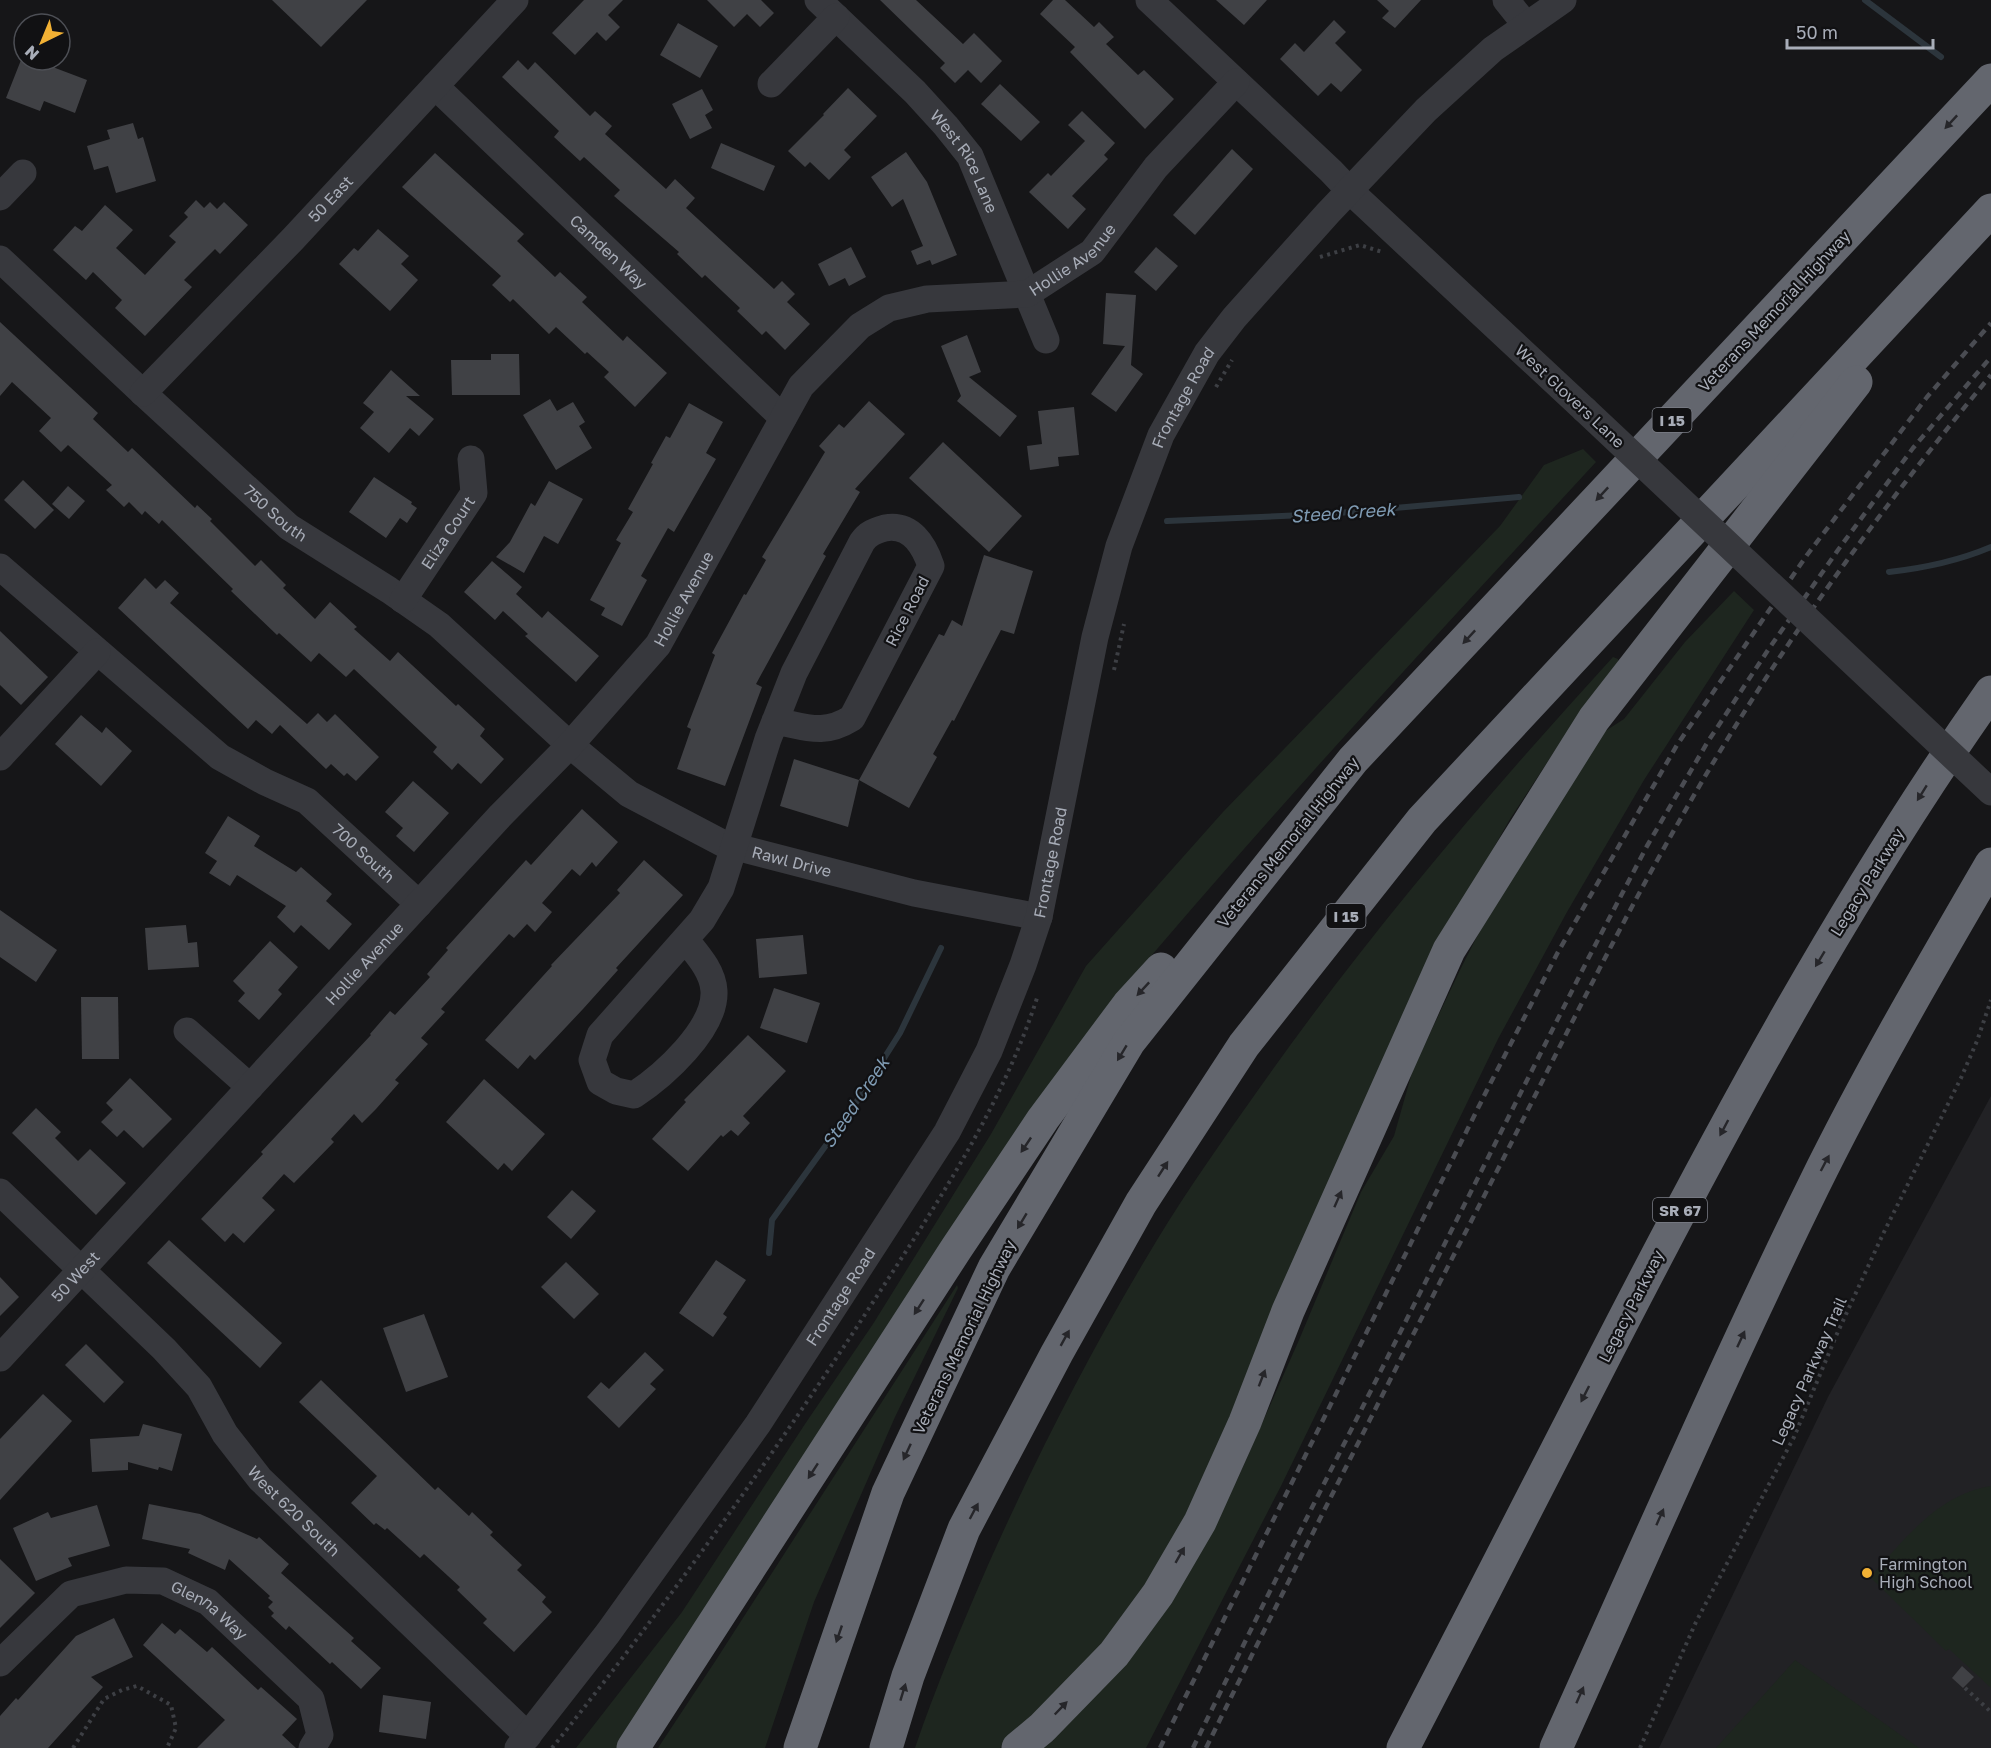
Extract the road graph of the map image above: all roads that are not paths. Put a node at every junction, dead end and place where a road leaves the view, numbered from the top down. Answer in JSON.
{"nodes":[{"id":1,"x":515,"y":0,"type":"edge"},
{"id":2,"x":1149,"y":0,"type":"edge"},
{"id":3,"x":1506,"y":0,"type":"edge"},
{"id":4,"x":1563,"y":0,"type":"edge"},
{"id":5,"x":827,"y":8,"type":"edge"},
{"id":6,"x":1526,"y":25,"type":"junction"},
{"id":7,"x":1991,"y":80,"type":"edge"},
{"id":8,"x":1236,"y":82,"type":"junction"},
{"id":9,"x":771,"y":84,"type":"dead end"},
{"id":10,"x":435,"y":86,"type":"junction"},
{"id":11,"x":23,"y":173,"type":"dead end"},
{"id":12,"x":1349,"y":190,"type":"junction"},
{"id":13,"x":0,"y":196,"type":"edge"},
{"id":14,"x":1991,"y":210,"type":"edge"},
{"id":15,"x":0,"y":259,"type":"edge"},
{"id":16,"x":1027,"y":294,"type":"junction"},
{"id":17,"x":1046,"y":340,"type":"dead end"},
{"id":18,"x":143,"y":393,"type":"junction"},
{"id":19,"x":783,"y":418,"type":"junction"},
{"id":20,"x":471,"y":459,"type":"dead end"},
{"id":21,"x":4,"y":571,"type":"edge"},
{"id":22,"x":403,"y":600,"type":"junction"},
{"id":23,"x":97,"y":651,"type":"junction"},
{"id":24,"x":1991,"y":693,"type":"edge"},
{"id":25,"x":775,"y":721,"type":"junction"},
{"id":26,"x":570,"y":745,"type":"junction"},
{"id":27,"x":0,"y":757,"type":"edge"},
{"id":28,"x":1353,"y":760,"type":"junction"},
{"id":29,"x":1991,"y":792,"type":"edge"},
{"id":30,"x":735,"y":847,"type":"junction"},
{"id":31,"x":1991,"y":864,"type":"edge"},
{"id":32,"x":419,"y":904,"type":"junction"},
{"id":33,"x":1039,"y":917,"type":"junction"},
{"id":34,"x":685,"y":939,"type":"junction"},
{"id":35,"x":187,"y":1031,"type":"dead end"},
{"id":36,"x":250,"y":1087,"type":"junction"},
{"id":37,"x":0,"y":1192,"type":"edge"},
{"id":38,"x":151,"y":1194,"type":"joint"},
{"id":39,"x":81,"y":1270,"type":"junction"},
{"id":40,"x":0,"y":1358,"type":"edge"},
{"id":41,"x":0,"y":1663,"type":"edge"},
{"id":42,"x":316,"y":1742,"type":"edge"},
{"id":43,"x":523,"y":1742,"type":"edge"},
{"id":44,"x":633,"y":1748,"type":"edge"},
{"id":45,"x":800,"y":1748,"type":"edge"},
{"id":46,"x":886,"y":1748,"type":"edge"},
{"id":47,"x":1018,"y":1748,"type":"edge"},
{"id":48,"x":1403,"y":1748,"type":"edge"},
{"id":49,"x":1556,"y":1748,"type":"edge"}],
"edges":[{"from":1,"to":10,"type":"street","name":"50 East"},
{"from":2,"to":8,"type":"street","name":"West Glovers Lane"},
{"from":3,"to":6,"type":"street"},
{"from":4,"to":6,"type":"street","name":"Frontage Road"},
{"from":5,"to":9,"type":"street"},
{"from":5,"to":16,"type":"street","name":"West Rice Lane"},
{"from":6,"to":12,"type":"street","name":"Frontage Road"},
{"from":7,"to":28,"type":"highway","name":"Veterans Memorial Highway","number":"I 15","one_way":true},
{"from":8,"to":12,"type":"street","name":"West Glovers Lane"},
{"from":8,"to":16,"type":"street","name":"Hollie Avenue"},
{"from":10,"to":18,"type":"street","name":"50 East"},
{"from":10,"to":19,"type":"street","name":"Camden Way"},
{"from":11,"to":13,"type":"street"},
{"from":12,"to":29,"type":"street","name":"West Glovers Lane","bridge":true},
{"from":12,"to":33,"type":"street","name":"Frontage Road"},
{"from":46,"to":14,"type":"highway","number":"I 15","one_way":true},
{"from":47,"to":14,"type":"highway","one_way":true},
{"from":15,"to":18,"type":"street","name":"750 South"},
{"from":16,"to":17,"type":"street","name":"West Rice Lane"},
{"from":16,"to":19,"type":"street","name":"Hollie Avenue"},
{"from":18,"to":22,"type":"street","name":"750 South"},
{"from":19,"to":26,"type":"street","name":"Hollie Avenue"},
{"from":20,"to":22,"type":"street","name":"Eliza Court"},
{"from":21,"to":23,"type":"street","name":"700 South"},
{"from":22,"to":26,"type":"street","name":"750 South"},
{"from":23,"to":27,"type":"street"},
{"from":23,"to":32,"type":"street","name":"700 South"},
{"from":24,"to":48,"type":"highway","name":"Legacy Parkway","number":"SR 67","one_way":true},
{"from":25,"to":25,"type":"street","name":"Rice Road"},
{"from":25,"to":30,"type":"street","name":"Rice Road"},
{"from":26,"to":30,"type":"street","name":"Rawl Drive"},
{"from":26,"to":32,"type":"street","name":"Hollie Avenue"},
{"from":28,"to":44,"type":"highway","one_way":true},
{"from":28,"to":45,"type":"highway","name":"Veterans Memorial Highway","number":"I 15","one_way":true},
{"from":30,"to":33,"type":"street","name":"Rawl Drive"},
{"from":30,"to":34,"type":"street","name":"Rice Road"},
{"from":49,"to":31,"type":"highway","one_way":true},
{"from":32,"to":36,"type":"street","name":"Hollie Avenue"},
{"from":33,"to":43,"type":"street","name":"Frontage Road"},
{"from":34,"to":34,"type":"street","name":"Rice Road"},
{"from":35,"to":36,"type":"street"},
{"from":36,"to":38,"type":"street","name":"Hollie Avenue"},
{"from":37,"to":39,"type":"street","name":"West 620 South"},
{"from":38,"to":39,"type":"street","name":"50 West"},
{"from":39,"to":40,"type":"street","name":"50 West"},
{"from":39,"to":43,"type":"street","name":"West 620 South"},
{"from":41,"to":42,"type":"street","name":"Glenna Way"}]}
